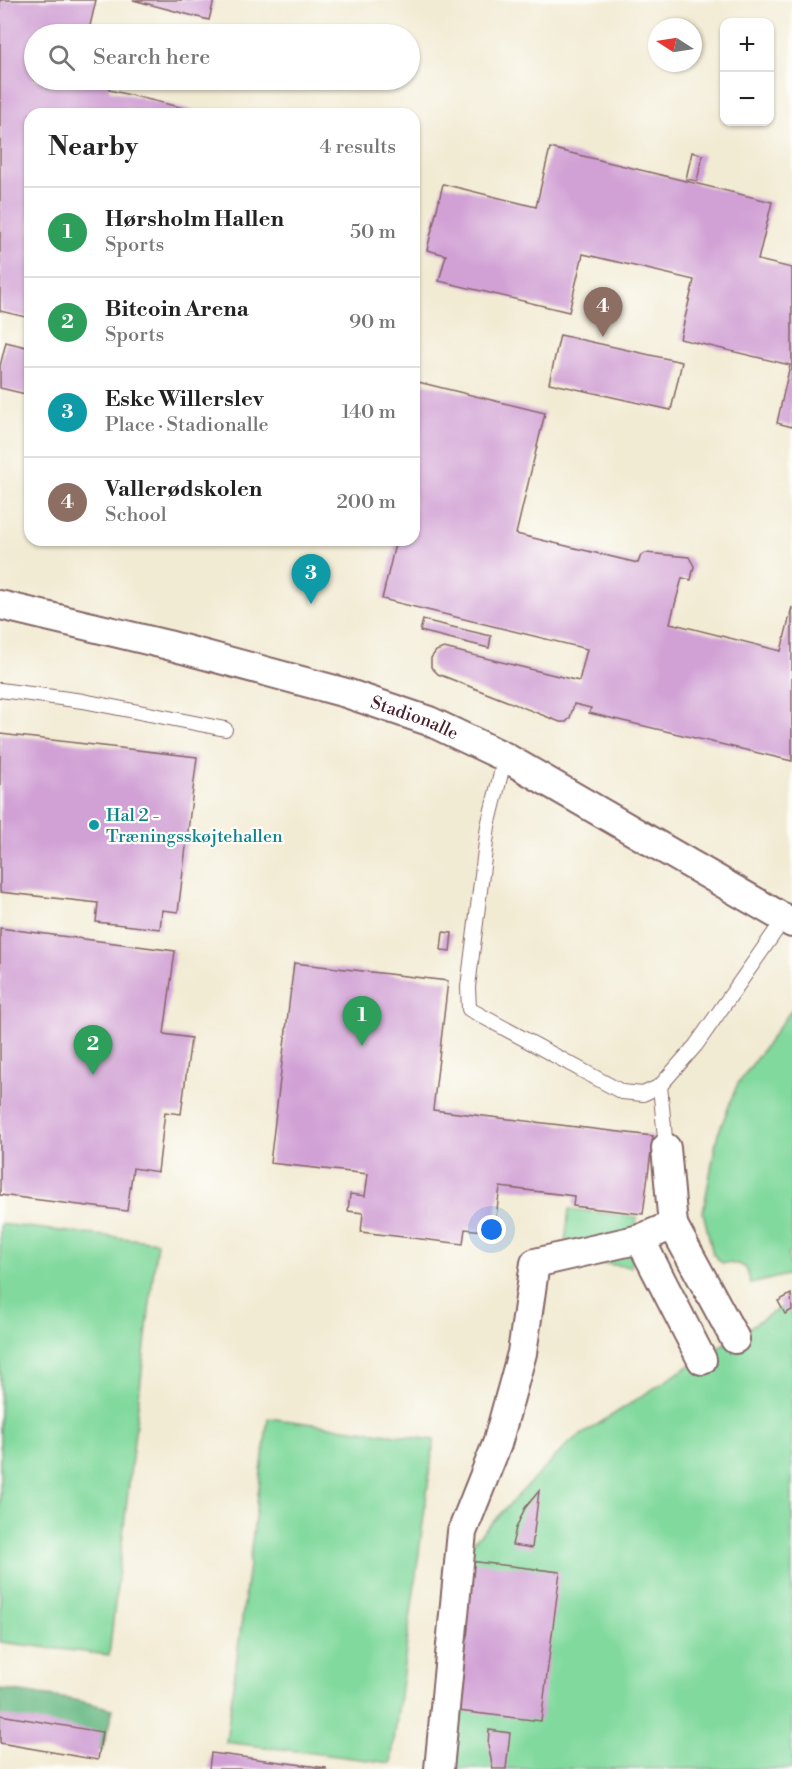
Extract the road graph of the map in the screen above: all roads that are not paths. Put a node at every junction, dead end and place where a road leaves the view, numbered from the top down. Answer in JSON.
{"nodes":[{"id":1,"x":0,"y":605,"type":"edge"},
{"id":2,"x":0,"y":690,"type":"edge"},
{"id":3,"x":225,"y":729,"type":"dead end"},
{"id":4,"x":505,"y":758,"type":"junction"},
{"id":5,"x":788,"y":921,"type":"edge"},
{"id":6,"x":660,"y":1086,"type":"junction"},
{"id":7,"x":666,"y":1148,"type":"joint"},
{"id":8,"x":673,"y":1225,"type":"junction"},
{"id":9,"x":640,"y":1239,"type":"junction"},
{"id":10,"x":735,"y":1339,"type":"dead end"},
{"id":11,"x":702,"y":1360,"type":"dead end"},
{"id":12,"x":439,"y":1769,"type":"edge"}],
"edges":[{"from":1,"to":4,"type":"street","name":"Stadionalle"},
{"from":2,"to":3,"type":"lane"},
{"from":4,"to":5,"type":"street","name":"Stadionalle"},
{"from":4,"to":6,"type":"lane"},
{"from":5,"to":6,"type":"lane"},
{"from":6,"to":7,"type":"lane"},
{"from":7,"to":8,"type":"street"},
{"from":8,"to":9,"type":"street"},
{"from":8,"to":10,"type":"street"},
{"from":9,"to":11,"type":"street"},
{"from":9,"to":12,"type":"street"}]}
